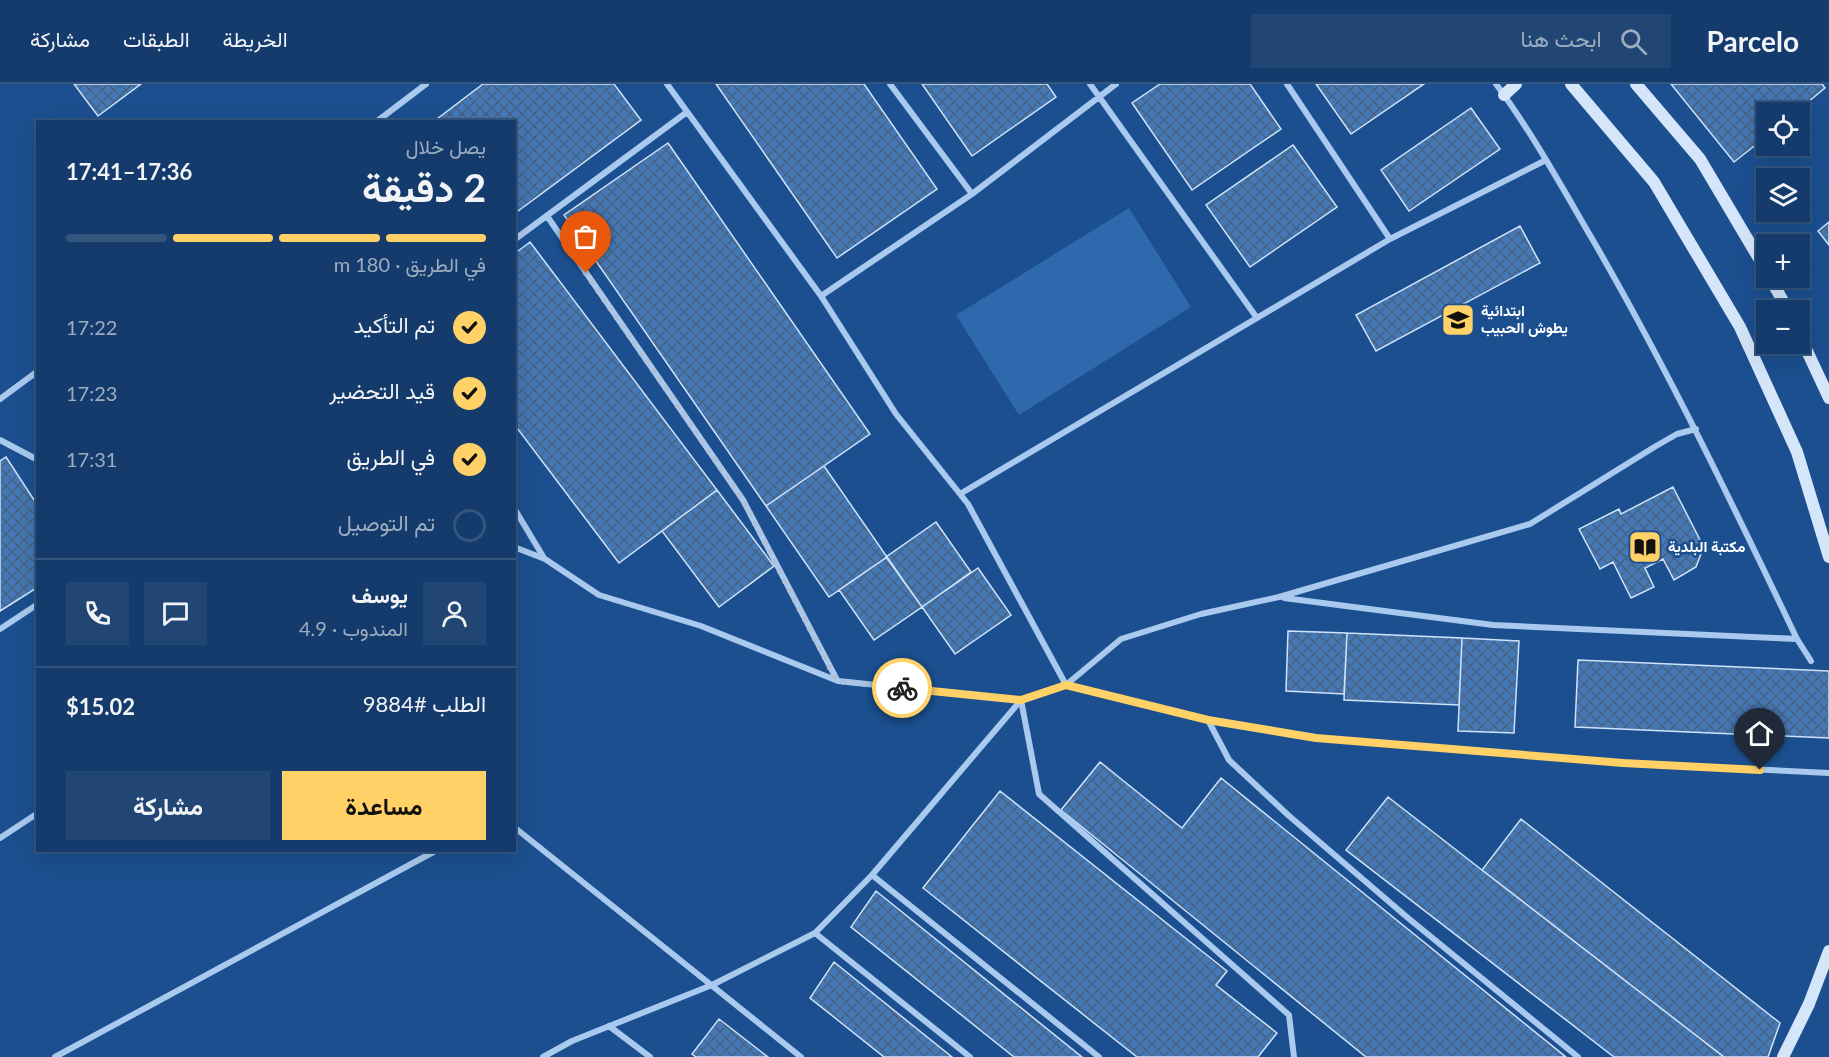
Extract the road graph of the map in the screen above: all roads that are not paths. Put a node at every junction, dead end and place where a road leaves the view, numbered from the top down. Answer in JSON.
{"nodes":[{"id":1,"x":426,"y":84,"type":"edge"},
{"id":2,"x":667,"y":84,"type":"edge"},
{"id":3,"x":890,"y":84,"type":"edge"},
{"id":4,"x":1090,"y":84,"type":"edge"},
{"id":5,"x":1116,"y":84,"type":"edge"},
{"id":6,"x":1287,"y":84,"type":"edge"},
{"id":7,"x":1496,"y":84,"type":"edge"},
{"id":8,"x":1516,"y":84,"type":"edge"},
{"id":9,"x":1571,"y":84,"type":"edge"},
{"id":10,"x":1636,"y":84,"type":"edge"},
{"id":11,"x":1504,"y":95,"type":"junction"},
{"id":12,"x":1100,"y":96,"type":"junction"},
{"id":13,"x":687,"y":112,"type":"junction"},
{"id":14,"x":379,"y":120,"type":"edge"},
{"id":15,"x":1546,"y":160,"type":"junction"},
{"id":16,"x":972,"y":194,"type":"junction"},
{"id":17,"x":547,"y":216,"type":"junction"},
{"id":18,"x":516,"y":239,"type":"edge"},
{"id":19,"x":1390,"y":239,"type":"junction"},
{"id":20,"x":1756,"y":253,"type":"edge"},
{"id":21,"x":821,"y":296,"type":"junction"},
{"id":22,"x":1257,"y":318,"type":"junction"},
{"id":23,"x":1808,"y":354,"type":"edge"},
{"id":24,"x":36,"y":372,"type":"edge"},
{"id":25,"x":0,"y":399,"type":"edge"},
{"id":26,"x":1829,"y":399,"type":"edge"},
{"id":27,"x":1696,"y":429,"type":"junction"},
{"id":28,"x":0,"y":440,"type":"edge"},
{"id":29,"x":36,"y":459,"type":"edge"},
{"id":30,"x":960,"y":494,"type":"junction"},
{"id":31,"x":516,"y":511,"type":"edge"},
{"id":32,"x":516,"y":549,"type":"edge"},
{"id":33,"x":1829,"y":557,"type":"edge"},
{"id":34,"x":544,"y":559,"type":"junction"},
{"id":35,"x":1279,"y":597,"type":"junction"},
{"id":36,"x":36,"y":605,"type":"edge"},
{"id":37,"x":0,"y":629,"type":"edge"},
{"id":38,"x":1797,"y":639,"type":"junction"},
{"id":39,"x":1811,"y":661,"type":"dead end"},
{"id":40,"x":837,"y":681,"type":"junction"},
{"id":41,"x":1066,"y":685,"type":"junction"},
{"id":42,"x":1021,"y":700,"type":"junction"},
{"id":43,"x":1208,"y":720,"type":"junction"},
{"id":44,"x":1829,"y":773,"type":"edge"},
{"id":45,"x":36,"y":814,"type":"edge"},
{"id":46,"x":516,"y":829,"type":"edge"},
{"id":47,"x":0,"y":838,"type":"edge"},
{"id":48,"x":433,"y":852,"type":"edge"},
{"id":49,"x":872,"y":874,"type":"junction"},
{"id":50,"x":815,"y":933,"type":"junction"},
{"id":51,"x":1829,"y":951,"type":"edge"},
{"id":52,"x":712,"y":985,"type":"junction"},
{"id":53,"x":609,"y":1026,"type":"junction"},
{"id":54,"x":55,"y":1057,"type":"edge"},
{"id":55,"x":543,"y":1057,"type":"edge"},
{"id":56,"x":650,"y":1057,"type":"edge"},
{"id":57,"x":801,"y":1057,"type":"edge"},
{"id":58,"x":970,"y":1057,"type":"edge"},
{"id":59,"x":1099,"y":1057,"type":"edge"},
{"id":60,"x":1294,"y":1057,"type":"edge"},
{"id":61,"x":1578,"y":1057,"type":"edge"},
{"id":62,"x":1783,"y":1057,"type":"edge"}],
"edges":[{"from":1,"to":14,"type":"street"},
{"from":2,"to":13,"type":"street"},
{"from":3,"to":16,"type":"street"},
{"from":4,"to":12,"type":"street"},
{"from":5,"to":12,"type":"street"},
{"from":6,"to":19,"type":"street"},
{"from":7,"to":11,"type":"street"},
{"from":8,"to":11,"type":"main road"},
{"from":9,"to":33,"type":"main road"},
{"from":10,"to":20,"type":"main road"},
{"from":11,"to":15,"type":"street"},
{"from":12,"to":16,"type":"street"},
{"from":12,"to":22,"type":"street"},
{"from":13,"to":17,"type":"street"},
{"from":13,"to":21,"type":"street"},
{"from":15,"to":19,"type":"street"},
{"from":15,"to":27,"type":"street"},
{"from":16,"to":21,"type":"street"},
{"from":17,"to":18,"type":"street"},
{"from":17,"to":40,"type":"street"},
{"from":19,"to":22,"type":"street"},
{"from":21,"to":30,"type":"street"},
{"from":22,"to":30,"type":"street"},
{"from":23,"to":26,"type":"main road"},
{"from":24,"to":25,"type":"street"},
{"from":27,"to":35,"type":"street"},
{"from":27,"to":38,"type":"street"},
{"from":28,"to":29,"type":"street"},
{"from":30,"to":41,"type":"street"},
{"from":31,"to":34,"type":"street"},
{"from":32,"to":34,"type":"street"},
{"from":34,"to":40,"type":"street"},
{"from":35,"to":38,"type":"street"},
{"from":35,"to":41,"type":"street"},
{"from":36,"to":37,"type":"street"},
{"from":38,"to":39,"type":"street"},
{"from":40,"to":42,"type":"street"},
{"from":41,"to":42,"type":"street"},
{"from":41,"to":43,"type":"street"},
{"from":42,"to":49,"type":"street"},
{"from":42,"to":60,"type":"street"},
{"from":43,"to":44,"type":"street"},
{"from":43,"to":61,"type":"street"},
{"from":45,"to":47,"type":"street"},
{"from":46,"to":52,"type":"street"},
{"from":48,"to":54,"type":"street"},
{"from":49,"to":50,"type":"street"},
{"from":49,"to":59,"type":"street"},
{"from":50,"to":52,"type":"street"},
{"from":50,"to":58,"type":"street"},
{"from":51,"to":62,"type":"main road"},
{"from":52,"to":53,"type":"street"},
{"from":52,"to":57,"type":"street"},
{"from":53,"to":55,"type":"street"},
{"from":53,"to":56,"type":"street"}]}
